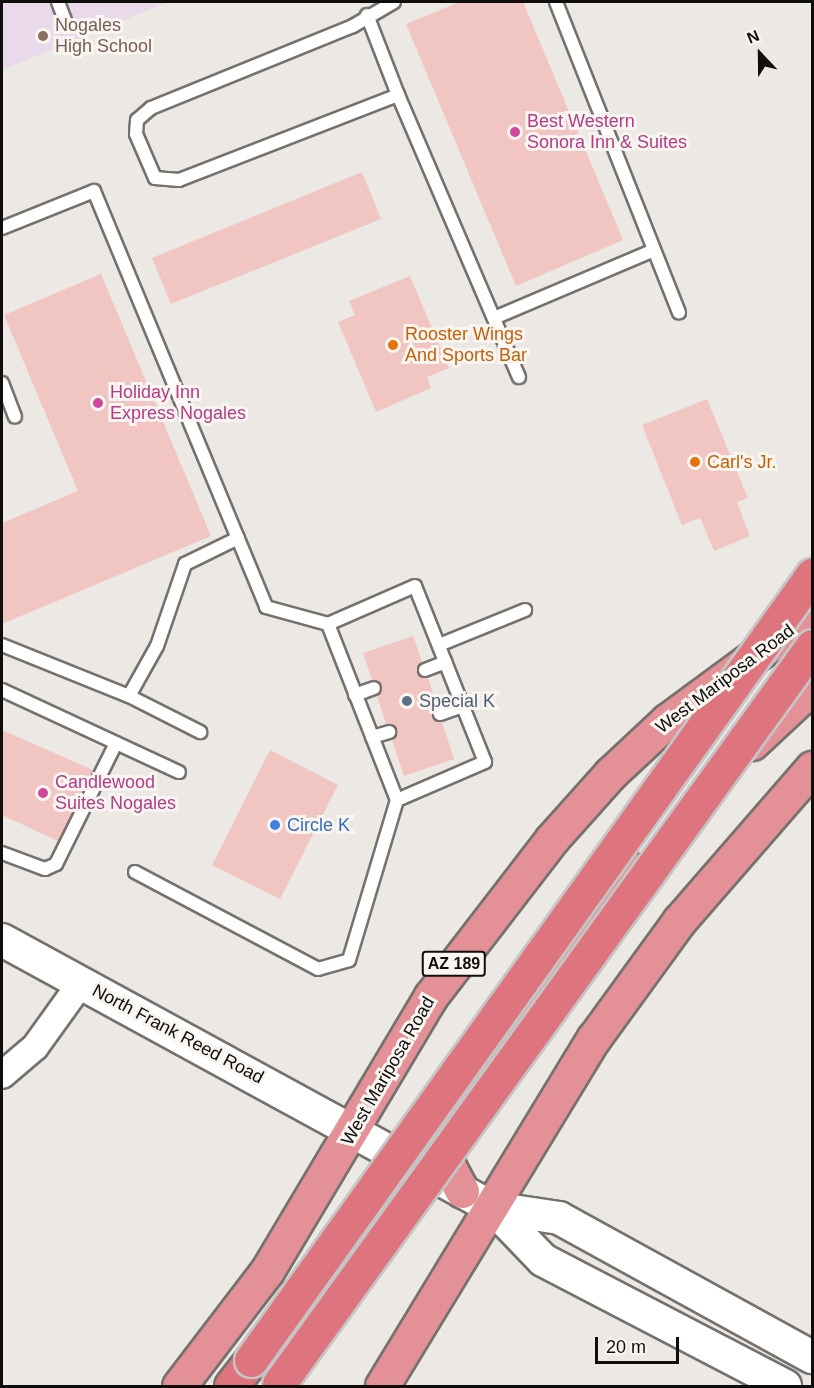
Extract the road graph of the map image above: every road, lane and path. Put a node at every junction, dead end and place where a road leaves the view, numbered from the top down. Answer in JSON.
{"nodes":[{"id":1,"x":58,"y":2,"type":"edge"},
{"id":2,"x":393,"y":2,"type":"edge"},
{"id":3,"x":556,"y":2,"type":"edge"},
{"id":4,"x":367,"y":15,"type":"junction"},
{"id":5,"x":66,"y":23,"type":"dead end"},
{"id":6,"x":398,"y":95,"type":"junction"},
{"id":7,"x":2,"y":228,"type":"edge"},
{"id":8,"x":654,"y":250,"type":"junction"},
{"id":9,"x":679,"y":312,"type":"dead end"},
{"id":10,"x":494,"y":318,"type":"junction"},
{"id":11,"x":519,"y":377,"type":"dead end"},
{"id":12,"x":2,"y":383,"type":"edge"},
{"id":13,"x":15,"y":417,"type":"dead end"},
{"id":14,"x":238,"y":538,"type":"junction"},
{"id":15,"x":813,"y":575,"type":"edge"},
{"id":16,"x":525,"y":610,"type":"dead end"},
{"id":17,"x":813,"y":614,"type":"edge"},
{"id":18,"x":328,"y":624,"type":"junction"},
{"id":19,"x":2,"y":645,"type":"edge"},
{"id":20,"x":439,"y":645,"type":"junction"},
{"id":21,"x":813,"y":646,"type":"edge"},
{"id":22,"x":446,"y":662,"type":"junction"},
{"id":23,"x":425,"y":670,"type":"dead end"},
{"id":24,"x":813,"y":687,"type":"edge"},
{"id":25,"x":374,"y":688,"type":"dead end"},
{"id":26,"x":2,"y":690,"type":"edge"},
{"id":27,"x":355,"y":695,"type":"junction"},
{"id":28,"x":129,"y":696,"type":"junction"},
{"id":29,"x":463,"y":706,"type":"junction"},
{"id":30,"x":440,"y":714,"type":"dead end"},
{"id":31,"x":200,"y":732,"type":"dead end"},
{"id":32,"x":389,"y":732,"type":"dead end"},
{"id":33,"x":372,"y":737,"type":"junction"},
{"id":34,"x":116,"y":743,"type":"junction"},
{"id":35,"x":813,"y":768,"type":"edge"},
{"id":36,"x":179,"y":772,"type":"dead end"},
{"id":37,"x":396,"y":800,"type":"junction"},
{"id":38,"x":2,"y":853,"type":"edge"},
{"id":39,"x":135,"y":872,"type":"dead end"},
{"id":40,"x":2,"y":940,"type":"edge"},
{"id":41,"x":81,"y":983,"type":"junction"},
{"id":42,"x":2,"y":1076,"type":"edge"},
{"id":43,"x":354,"y":1131,"type":"junction"},
{"id":44,"x":462,"y":1191,"type":"junction"},
{"id":45,"x":493,"y":1208,"type":"junction"},
{"id":46,"x":807,"y":1354,"type":"edge"},
{"id":47,"x":277,"y":1385,"type":"edge"},
{"id":48,"x":179,"y":1386,"type":"edge"},
{"id":49,"x":231,"y":1386,"type":"edge"},
{"id":50,"x":382,"y":1386,"type":"edge"},
{"id":51,"x":783,"y":1386,"type":"edge"}],
"edges":[{"from":1,"to":5,"type":"lane"},
{"from":2,"to":4,"type":"lane"},
{"from":3,"to":8,"type":"lane"},
{"from":4,"to":6,"type":"lane"},
{"from":4,"to":6,"type":"lane"},
{"from":6,"to":10,"type":"lane"},
{"from":7,"to":14,"type":"lane"},
{"from":8,"to":9,"type":"lane"},
{"from":8,"to":10,"type":"lane"},
{"from":10,"to":11,"type":"lane"},
{"from":12,"to":13,"type":"lane"},
{"from":14,"to":18,"type":"lane"},
{"from":14,"to":28,"type":"lane"},
{"from":15,"to":49,"type":"highway","bridge":true},
{"from":16,"to":20,"type":"lane"},
{"from":17,"to":43,"type":"highway","name":"West Mariposa Road","number":"AZ 189"},
{"from":18,"to":20,"type":"lane"},
{"from":18,"to":27,"type":"lane"},
{"from":19,"to":28,"type":"lane"},
{"from":20,"to":22,"type":"lane"},
{"from":21,"to":47,"type":"highway","bridge":true},
{"from":22,"to":23,"type":"lane"},
{"from":22,"to":29,"type":"lane"},
{"from":24,"to":44,"type":"highway"},
{"from":25,"to":27,"type":"lane"},
{"from":26,"to":34,"type":"lane"},
{"from":27,"to":33,"type":"lane"},
{"from":28,"to":31,"type":"lane"},
{"from":29,"to":30,"type":"lane"},
{"from":29,"to":37,"type":"lane"},
{"from":32,"to":33,"type":"lane"},
{"from":33,"to":37,"type":"lane"},
{"from":34,"to":36,"type":"lane"},
{"from":34,"to":38,"type":"lane"},
{"from":35,"to":45,"type":"highway"},
{"from":37,"to":39,"type":"lane"},
{"from":40,"to":41,"type":"street","name":"North Frank Reed Road"},
{"from":41,"to":42,"type":"street"},
{"from":41,"to":43,"type":"street","name":"North Frank Reed Road"},
{"from":43,"to":44,"type":"street","name":"North Frank Reed Road"},
{"from":43,"to":48,"type":"highway","name":"West Mariposa Road","number":"AZ 189"},
{"from":44,"to":45,"type":"street","name":"North Frank Reed Road"},
{"from":45,"to":46,"type":"street"},
{"from":45,"to":50,"type":"highway"},
{"from":45,"to":51,"type":"street"},
{"from":46,"to":51,"type":"street"}]}
